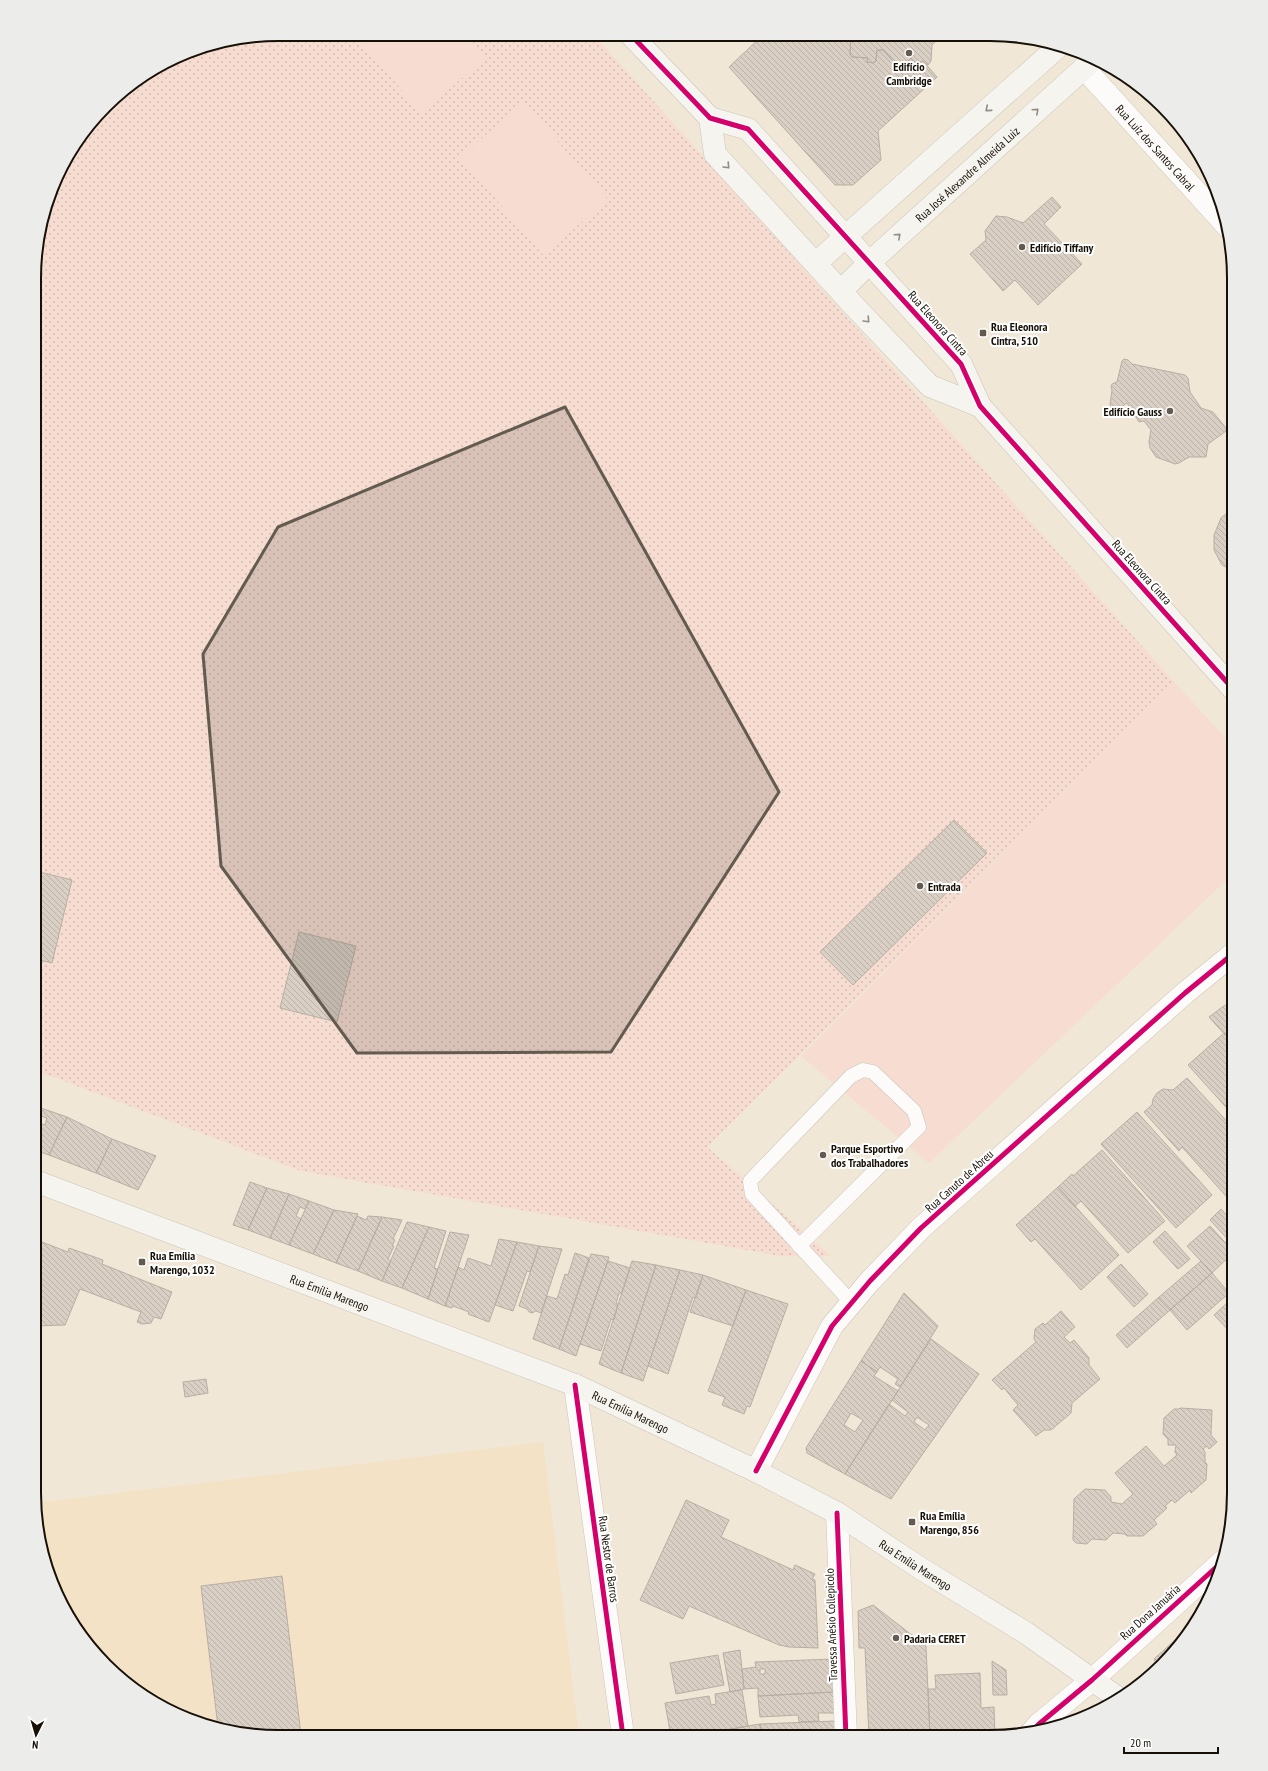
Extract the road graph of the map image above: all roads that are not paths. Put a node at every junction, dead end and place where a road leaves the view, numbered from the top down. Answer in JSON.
{"nodes":[{"id":1,"x":637,"y":41,"type":"edge"},
{"id":2,"x":1054,"y":50,"type":"edge"},
{"id":3,"x":1089,"y":63,"type":"edge"},
{"id":4,"x":710,"y":118,"type":"junction"},
{"id":5,"x":1219,"y":216,"type":"edge"},
{"id":6,"x":845,"y":236,"type":"junction"},
{"id":7,"x":870,"y":262,"type":"junction"},
{"id":8,"x":816,"y":263,"type":"junction"},
{"id":9,"x":840,"y":291,"type":"junction"},
{"id":10,"x":980,"y":406,"type":"junction"},
{"id":11,"x":1227,"y":682,"type":"edge"},
{"id":12,"x":1227,"y":958,"type":"edge"},
{"id":13,"x":41,"y":1184,"type":"edge"},
{"id":14,"x":799,"y":1246,"type":"junction"},
{"id":15,"x":851,"y":1302,"type":"junction"},
{"id":16,"x":575,"y":1385,"type":"junction"},
{"id":17,"x":756,"y":1471,"type":"junction"},
{"id":18,"x":837,"y":1513,"type":"junction"},
{"id":19,"x":1214,"y":1568,"type":"edge"},
{"id":20,"x":1092,"y":1680,"type":"junction"},
{"id":21,"x":1113,"y":1695,"type":"edge"},
{"id":22,"x":1039,"y":1724,"type":"edge"},
{"id":23,"x":622,"y":1730,"type":"edge"},
{"id":24,"x":846,"y":1730,"type":"edge"}],
"edges":[{"from":1,"to":4,"type":"street"},
{"from":2,"to":6,"type":"street","one_way":true},
{"from":3,"to":5,"type":"street","name":"Rua Luíz dos Santos Cabral"},
{"from":7,"to":3,"type":"street","name":"Rua José Alexandre Almeida Luiz","one_way":true},
{"from":4,"to":6,"type":"street","name":"Rua Eleonora Cintra"},
{"from":4,"to":8,"type":"street","name":"Rua Eleonora Cintra","one_way":true},
{"from":6,"to":7,"type":"street","name":"Rua Eleonora Cintra"},
{"from":6,"to":8,"type":"street"},
{"from":7,"to":9,"type":"street","name":"Rua José Alexandre Almeida Luiz"},
{"from":7,"to":10,"type":"street","name":"Rua Eleonora Cintra"},
{"from":8,"to":9,"type":"street","name":"Rua Eleonora Cintra"},
{"from":9,"to":10,"type":"street","name":"Rua Eleonora Cintra","one_way":true},
{"from":10,"to":11,"type":"street","name":"Rua Eleonora Cintra"},
{"from":12,"to":15,"type":"street","name":"Rua Canuto de Abreu"},
{"from":13,"to":16,"type":"street","name":"Rua Emília Marengo"},
{"from":14,"to":14,"type":"lane"},
{"from":14,"to":15,"type":"lane"},
{"from":15,"to":17,"type":"street","name":"Rua Canuto de Abreu"},
{"from":16,"to":17,"type":"street","name":"Rua Emília Marengo"},
{"from":16,"to":23,"type":"street","name":"Rua Nestor de Barros"},
{"from":17,"to":18,"type":"street","name":"Rua Emília Marengo"},
{"from":18,"to":20,"type":"street","name":"Rua Emília Marengo"},
{"from":18,"to":24,"type":"street","name":"Travessa Anésio Collepicolo"},
{"from":19,"to":20,"type":"street","name":"Rua Dona Januária"},
{"from":20,"to":21,"type":"street","name":"Rua Emília Marengo"},
{"from":20,"to":22,"type":"street","name":"Rua Dona Januária"}]}
